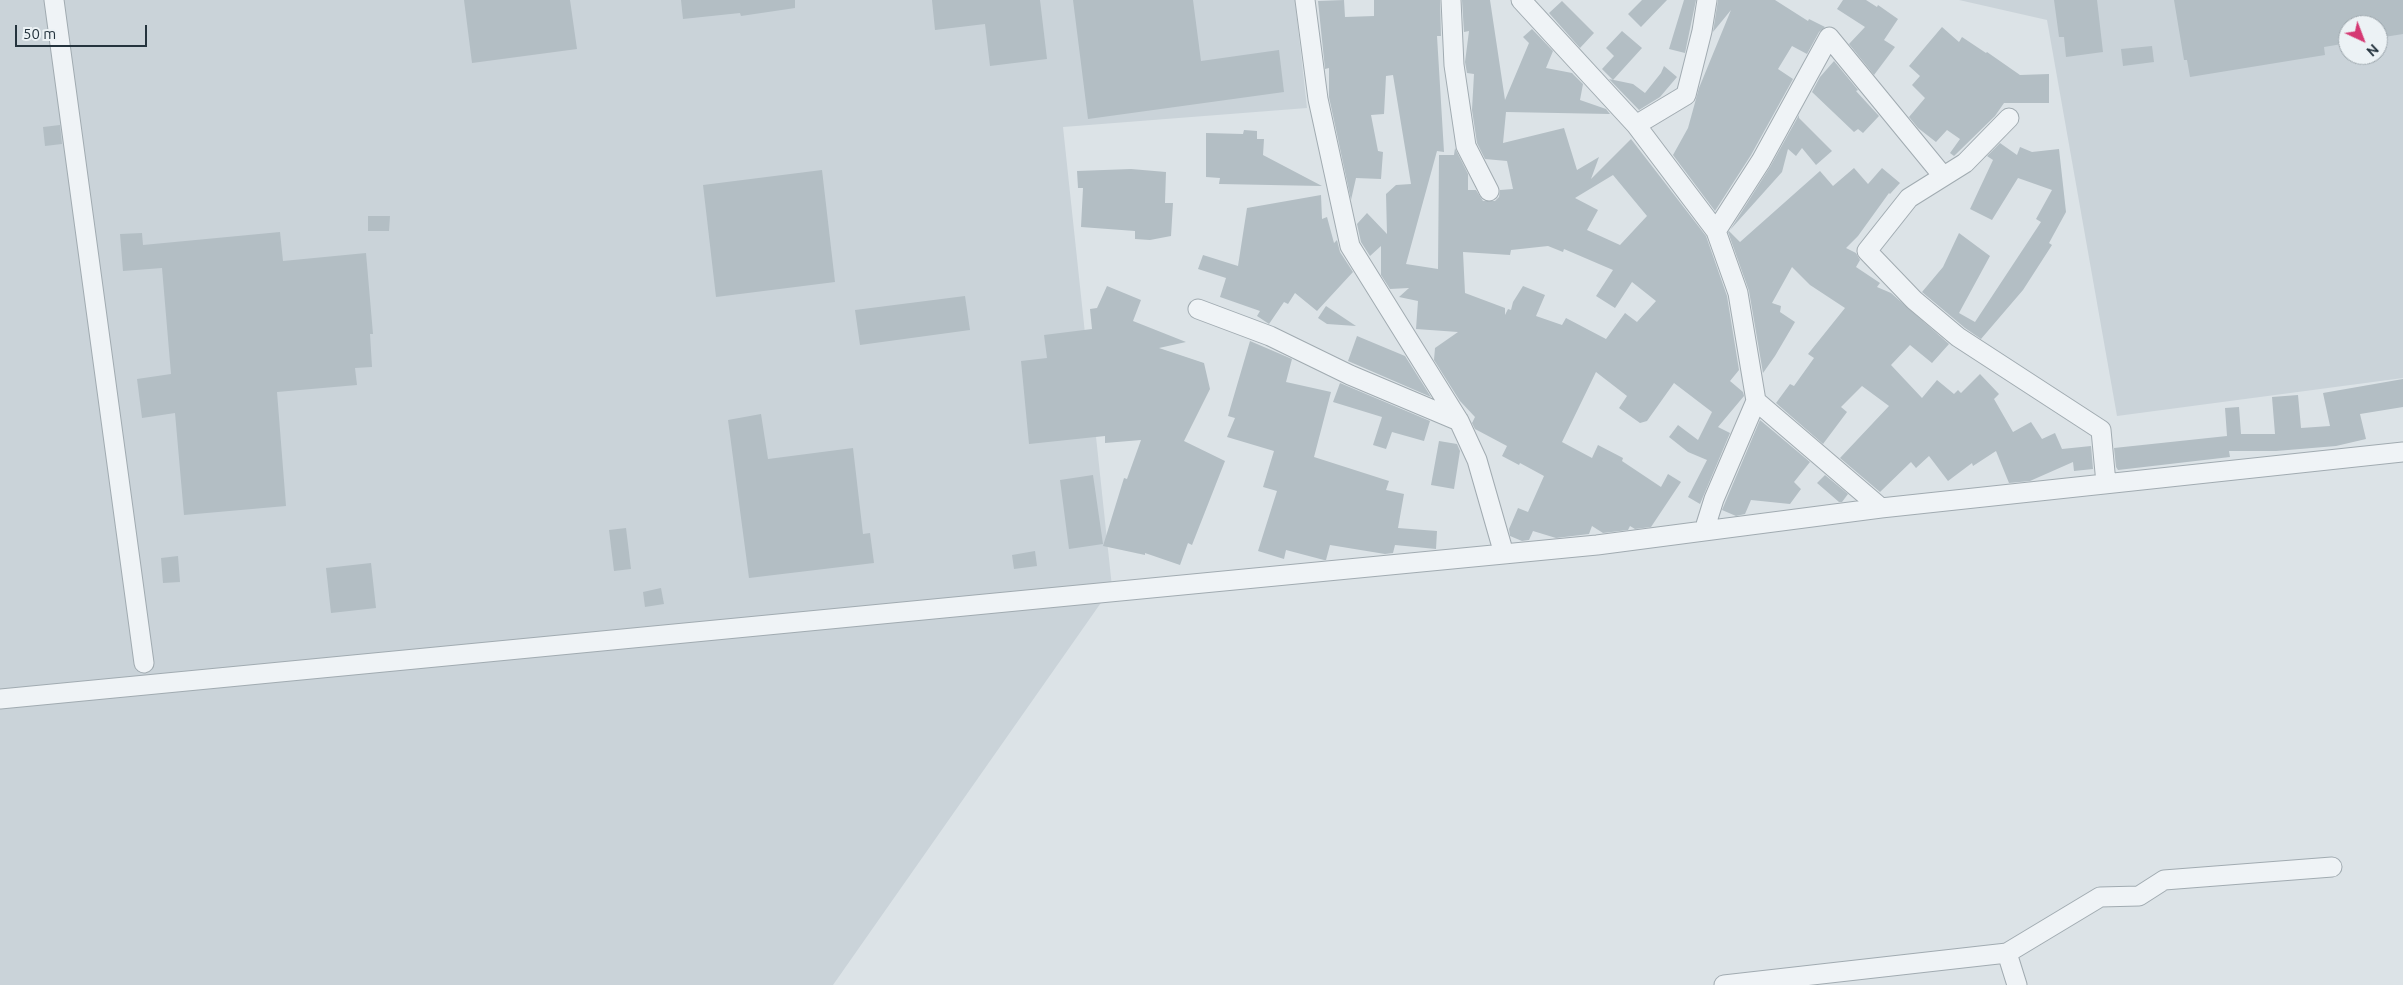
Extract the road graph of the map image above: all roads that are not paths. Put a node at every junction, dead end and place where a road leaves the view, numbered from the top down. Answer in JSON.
{"nodes":[{"id":1,"x":54,"y":0,"type":"edge"},
{"id":2,"x":1305,"y":0,"type":"edge"},
{"id":3,"x":1451,"y":0,"type":"edge"},
{"id":4,"x":1521,"y":0,"type":"edge"},
{"id":5,"x":1707,"y":0,"type":"edge"},
{"id":6,"x":2009,"y":118,"type":"dead end"},
{"id":7,"x":1636,"y":125,"type":"junction"},
{"id":8,"x":1943,"y":176,"type":"junction"},
{"id":9,"x":1489,"y":191,"type":"dead end"},
{"id":10,"x":1716,"y":231,"type":"junction"},
{"id":11,"x":1198,"y":309,"type":"dead end"},
{"id":12,"x":1756,"y":401,"type":"junction"},
{"id":13,"x":1459,"y":421,"type":"junction"},
{"id":14,"x":2403,"y":452,"type":"edge"},
{"id":15,"x":2106,"y":483,"type":"junction"},
{"id":16,"x":1881,"y":508,"type":"junction"},
{"id":17,"x":1704,"y":530,"type":"junction"},
{"id":18,"x":1504,"y":554,"type":"junction"},
{"id":19,"x":144,"y":663,"type":"dead end"},
{"id":20,"x":0,"y":699,"type":"edge"},
{"id":21,"x":2332,"y":867,"type":"dead end"},
{"id":22,"x":2007,"y":953,"type":"junction"},
{"id":23,"x":1724,"y":985,"type":"edge"},
{"id":24,"x":2017,"y":985,"type":"edge"}],
"edges":[{"from":1,"to":19,"type":"street"},
{"from":2,"to":13,"type":"street"},
{"from":3,"to":9,"type":"street"},
{"from":4,"to":7,"type":"street"},
{"from":5,"to":7,"type":"street"},
{"from":6,"to":8,"type":"street"},
{"from":7,"to":10,"type":"street"},
{"from":8,"to":10,"type":"street"},
{"from":8,"to":15,"type":"street"},
{"from":10,"to":12,"type":"street"},
{"from":11,"to":13,"type":"street"},
{"from":12,"to":16,"type":"street"},
{"from":12,"to":17,"type":"street"},
{"from":13,"to":18,"type":"street"},
{"from":14,"to":15,"type":"street"},
{"from":15,"to":16,"type":"street"},
{"from":16,"to":17,"type":"street"},
{"from":17,"to":18,"type":"street"},
{"from":18,"to":20,"type":"street"},
{"from":21,"to":22,"type":"street"},
{"from":22,"to":23,"type":"street"},
{"from":22,"to":24,"type":"street"}]}
